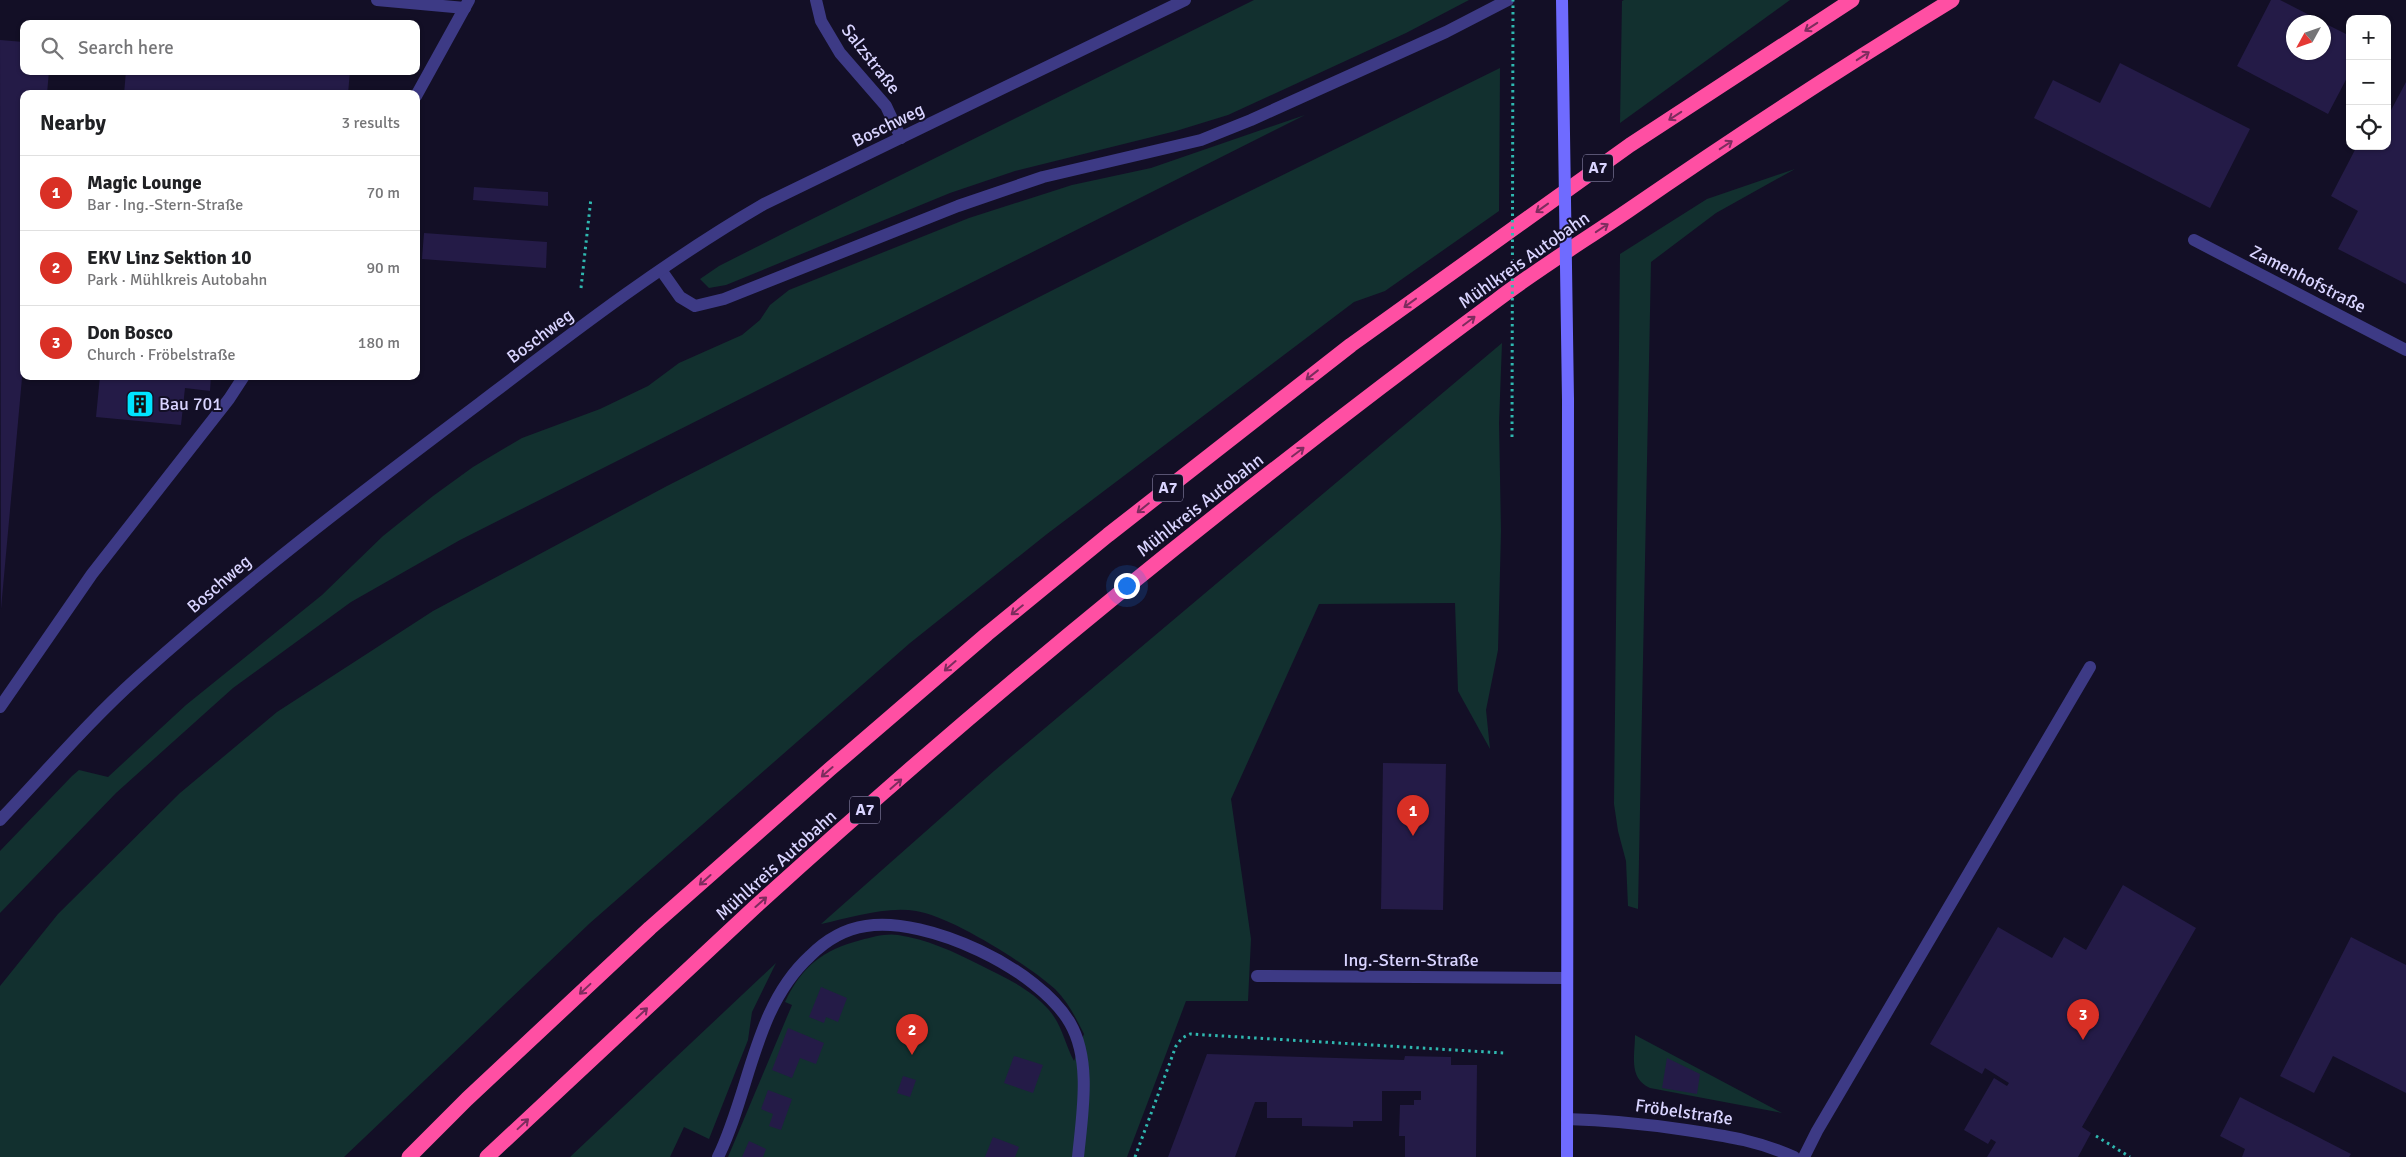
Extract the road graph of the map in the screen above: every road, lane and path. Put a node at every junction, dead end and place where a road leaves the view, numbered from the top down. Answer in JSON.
{"nodes":[{"id":1,"x":377,"y":0,"type":"edge"},
{"id":2,"x":816,"y":0,"type":"edge"},
{"id":3,"x":1185,"y":0,"type":"edge"},
{"id":4,"x":1508,"y":0,"type":"edge"},
{"id":5,"x":1513,"y":0,"type":"edge"},
{"id":6,"x":1562,"y":0,"type":"edge"},
{"id":7,"x":1852,"y":0,"type":"edge"},
{"id":8,"x":1952,"y":0,"type":"edge"},
{"id":9,"x":467,"y":4,"type":"edge"},
{"id":10,"x":419,"y":90,"type":"edge"},
{"id":11,"x":901,"y":138,"type":"junction"},
{"id":12,"x":590,"y":198,"type":"dead end"},
{"id":13,"x":2194,"y":240,"type":"dead end"},
{"id":14,"x":661,"y":270,"type":"junction"},
{"id":15,"x":581,"y":288,"type":"dead end"},
{"id":16,"x":2406,"y":350,"type":"edge"},
{"id":17,"x":241,"y":380,"type":"edge"},
{"id":18,"x":1512,"y":437,"type":"dead end"},
{"id":19,"x":2090,"y":667,"type":"dead end"},
{"id":20,"x":0,"y":706,"type":"edge"},
{"id":21,"x":0,"y":820,"type":"edge"},
{"id":22,"x":1257,"y":976,"type":"dead end"},
{"id":23,"x":1566,"y":978,"type":"junction"},
{"id":24,"x":1504,"y":1053,"type":"dead end"},
{"id":25,"x":1567,"y":1119,"type":"junction"},
{"id":26,"x":2096,"y":1136,"type":"dead end"},
{"id":27,"x":409,"y":1157,"type":"edge"},
{"id":28,"x":487,"y":1157,"type":"edge"},
{"id":29,"x":718,"y":1157,"type":"edge"},
{"id":30,"x":1078,"y":1157,"type":"edge"},
{"id":31,"x":1135,"y":1157,"type":"edge"},
{"id":32,"x":1567,"y":1157,"type":"edge"},
{"id":33,"x":1794,"y":1157,"type":"edge"},
{"id":34,"x":1804,"y":1157,"type":"edge"},
{"id":35,"x":2130,"y":1157,"type":"edge"}],
"edges":[{"from":1,"to":9,"type":"street"},
{"from":2,"to":11,"type":"street","name":"Salzstraße"},
{"from":3,"to":11,"type":"street","name":"Boschweg"},
{"from":4,"to":14,"type":"street"},
{"from":5,"to":18,"type":"path","bridge":true},
{"from":6,"to":23,"type":"main road","bridge":true},
{"from":7,"to":27,"type":"highway","name":"Mühlkreis Autobahn","number":"A7","one_way":true},
{"from":28,"to":8,"type":"highway","name":"Mühlkreis Autobahn","number":"A7","one_way":true},
{"from":9,"to":10,"type":"street"},
{"from":11,"to":14,"type":"street","name":"Boschweg"},
{"from":12,"to":15,"type":"path"},
{"from":13,"to":16,"type":"street","name":"Zamenhofstraße"},
{"from":14,"to":21,"type":"street","name":"Boschweg"},
{"from":17,"to":20,"type":"street"},
{"from":19,"to":34,"type":"street"},
{"from":22,"to":23,"type":"street","name":"Ing.-Stern-Straße"},
{"from":23,"to":25,"type":"main road"},
{"from":24,"to":31,"type":"path"},
{"from":25,"to":32,"type":"main road"},
{"from":25,"to":33,"type":"street","name":"Fröbelstraße"},
{"from":26,"to":35,"type":"path"},
{"from":29,"to":30,"type":"street"}]}
